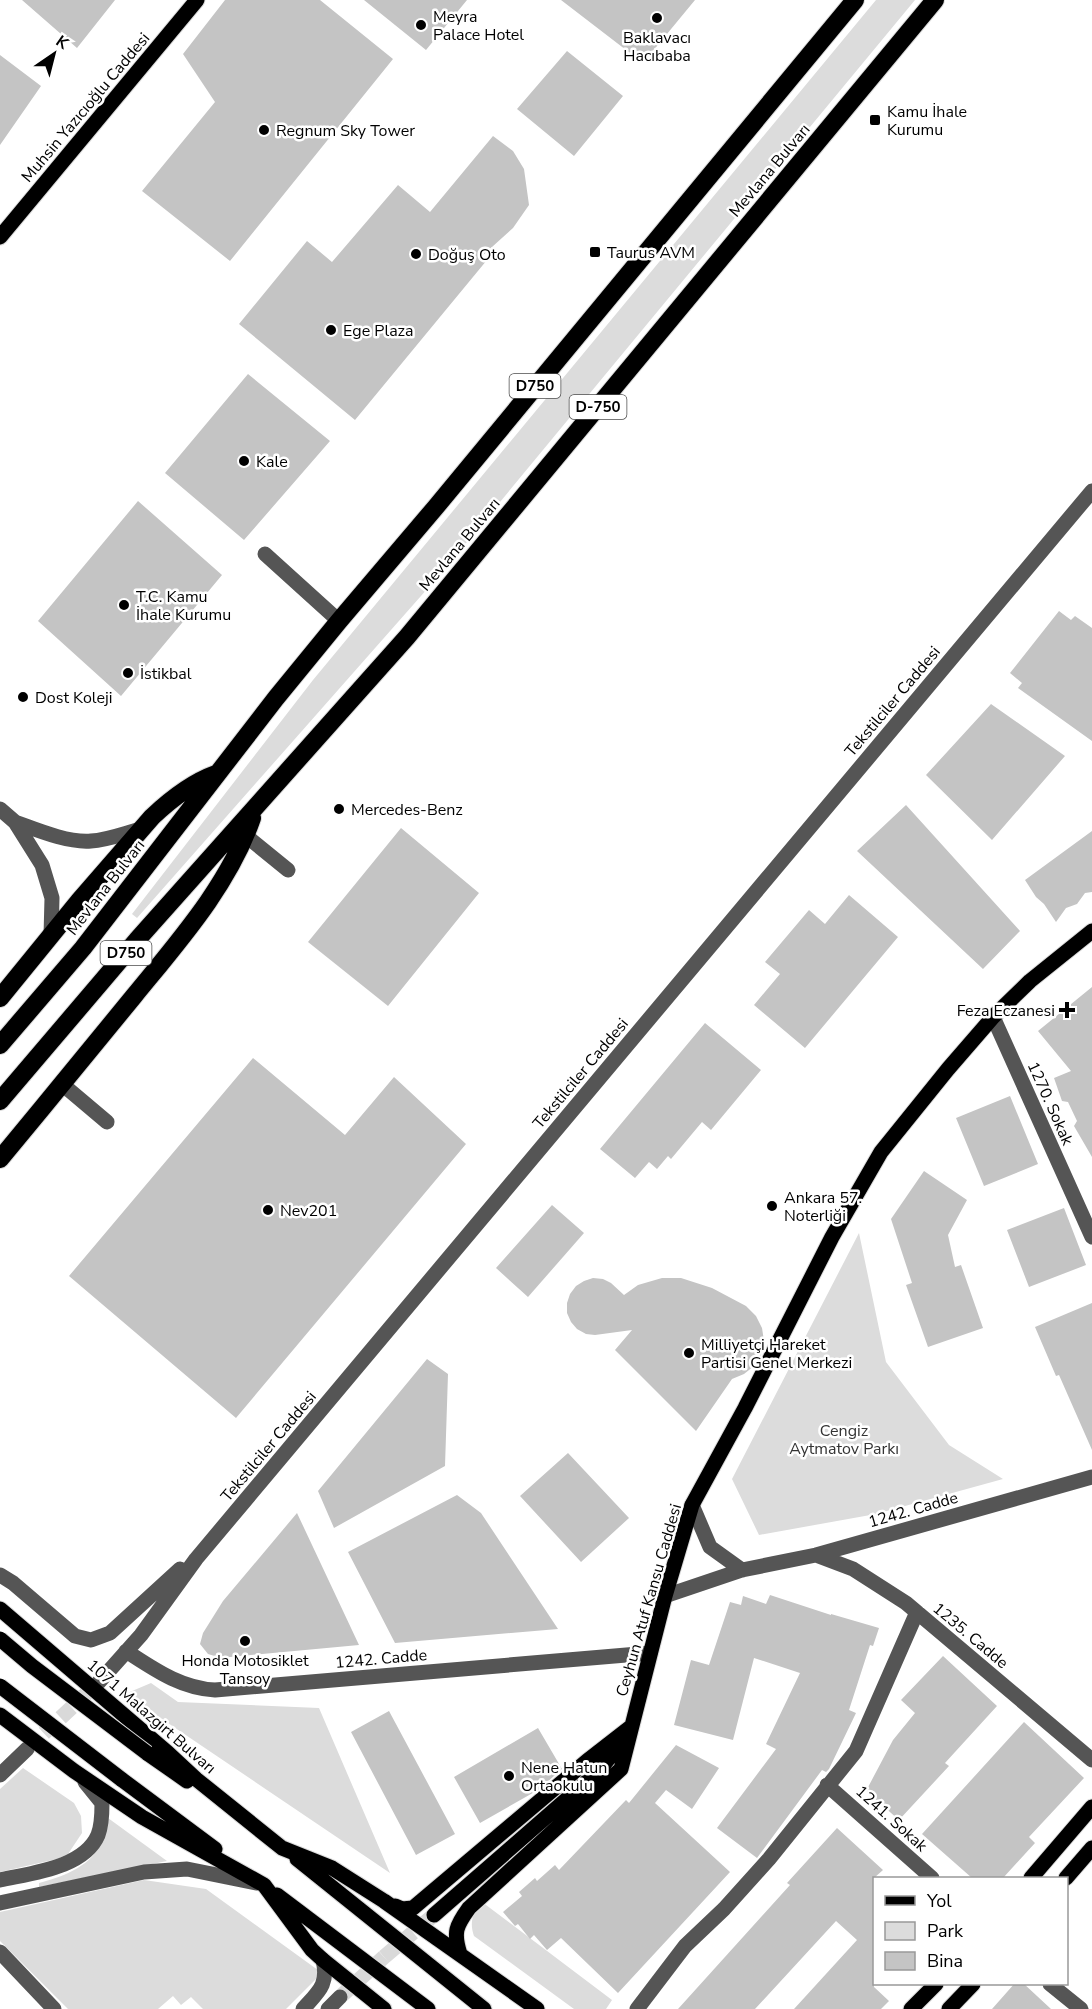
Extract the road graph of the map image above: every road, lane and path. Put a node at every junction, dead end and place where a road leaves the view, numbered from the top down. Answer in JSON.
{"nodes":[{"id":1,"x":855,"y":0,"type":"edge"},
{"id":2,"x":934,"y":0,"type":"edge"},
{"id":3,"x":190,"y":2,"type":"edge"},
{"id":4,"x":0,"y":237,"type":"edge"},
{"id":5,"x":1092,"y":491,"type":"edge"},
{"id":6,"x":265,"y":554,"type":"dead end"},
{"id":7,"x":339,"y":621,"type":"junction"},
{"id":8,"x":218,"y":774,"type":"junction"},
{"id":9,"x":256,"y":808,"type":"junction"},
{"id":10,"x":0,"y":809,"type":"edge"},
{"id":11,"x":15,"y":822,"type":"junction"},
{"id":12,"x":141,"y":830,"type":"junction"},
{"id":13,"x":245,"y":835,"type":"junction"},
{"id":14,"x":288,"y":870,"type":"dead end"},
{"id":15,"x":1092,"y":931,"type":"edge"},
{"id":16,"x":51,"y":936,"type":"junction"},
{"id":17,"x":0,"y":998,"type":"edge"},
{"id":18,"x":993,"y":1017,"type":"junction"},
{"id":19,"x":0,"y":1046,"type":"edge"},
{"id":20,"x":62,"y":1084,"type":"junction"},
{"id":21,"x":0,"y":1101,"type":"edge"},
{"id":22,"x":107,"y":1122,"type":"dead end"},
{"id":23,"x":0,"y":1159,"type":"edge"},
{"id":24,"x":1092,"y":1237,"type":"edge"},
{"id":25,"x":1092,"y":1477,"type":"edge"},
{"id":26,"x":692,"y":1505,"type":"junction"},
{"id":27,"x":217,"y":1534,"type":"junction"},
{"id":28,"x":816,"y":1555,"type":"junction"},
{"id":29,"x":742,"y":1570,"type":"junction"},
{"id":30,"x":0,"y":1575,"type":"edge"},
{"id":31,"x":665,"y":1596,"type":"junction"},
{"id":32,"x":0,"y":1609,"type":"edge"},
{"id":33,"x":917,"y":1612,"type":"junction"},
{"id":34,"x":0,"y":1639,"type":"edge"},
{"id":35,"x":126,"y":1651,"type":"junction"},
{"id":36,"x":650,"y":1653,"type":"junction"},
{"id":37,"x":99,"y":1682,"type":"tunnel mouth"},
{"id":38,"x":0,"y":1686,"type":"edge"},
{"id":39,"x":0,"y":1715,"type":"edge"},
{"id":40,"x":632,"y":1726,"type":"junction"},
{"id":41,"x":27,"y":1749,"type":"tunnel mouth"},
{"id":42,"x":1092,"y":1760,"type":"edge"},
{"id":43,"x":74,"y":1771,"type":"junction"},
{"id":44,"x":0,"y":1775,"type":"edge"},
{"id":45,"x":827,"y":1785,"type":"junction"},
{"id":46,"x":1092,"y":1807,"type":"edge"},
{"id":47,"x":282,"y":1848,"type":"junction"},
{"id":48,"x":1092,"y":1848,"type":"edge"},
{"id":49,"x":931,"y":1877,"type":"edge"},
{"id":50,"x":1032,"y":1877,"type":"edge"},
{"id":51,"x":1067,"y":1877,"type":"edge"},
{"id":52,"x":0,"y":1880,"type":"edge"},
{"id":53,"x":264,"y":1886,"type":"junction"},
{"id":54,"x":384,"y":1901,"type":"junction"},
{"id":55,"x":0,"y":1903,"type":"edge"},
{"id":56,"x":434,"y":1915,"type":"tunnel mouth"},
{"id":57,"x":0,"y":1952,"type":"edge"},
{"id":58,"x":460,"y":1954,"type":"junction"},
{"id":59,"x":323,"y":1960,"type":"junction"},
{"id":60,"x":934,"y":1985,"type":"edge"},
{"id":61,"x":971,"y":1985,"type":"edge"},
{"id":62,"x":1052,"y":1985,"type":"edge"},
{"id":63,"x":340,"y":1997,"type":"tunnel mouth"},
{"id":64,"x":54,"y":2009,"type":"edge"},
{"id":65,"x":303,"y":2009,"type":"edge"},
{"id":66,"x":328,"y":2009,"type":"edge"},
{"id":67,"x":384,"y":2009,"type":"edge"},
{"id":68,"x":428,"y":2009,"type":"edge"},
{"id":69,"x":484,"y":2009,"type":"edge"},
{"id":70,"x":537,"y":2009,"type":"edge"},
{"id":71,"x":637,"y":2009,"type":"edge"},
{"id":72,"x":911,"y":2009,"type":"edge"},
{"id":73,"x":949,"y":2009,"type":"edge"},
{"id":74,"x":1081,"y":2009,"type":"edge"}],
"edges":[{"from":1,"to":7,"type":"highway","name":"Mevlana Bulvarı","number":"D750"},
{"from":2,"to":9,"type":"highway","name":"Mevlana Bulvarı","number":"D-750"},
{"from":3,"to":4,"type":"main road","name":"Muhsin Yazıcıoğlu Caddesi"},
{"from":5,"to":27,"type":"street","name":"Tekstilciler Caddesi"},
{"from":6,"to":7,"type":"street"},
{"from":7,"to":8,"type":"highway","name":"Mevlana Bulvarı","number":"D750"},
{"from":8,"to":12,"type":"highway"},
{"from":8,"to":19,"type":"highway","name":"Mevlana Bulvarı","number":"D750"},
{"from":9,"to":13,"type":"highway"},
{"from":9,"to":21,"type":"highway","name":"Mevlana Bulvarı","number":"D750"},
{"from":10,"to":11,"type":"street"},
{"from":11,"to":12,"type":"street"},
{"from":11,"to":16,"type":"street"},
{"from":12,"to":16,"type":"highway"},
{"from":13,"to":14,"type":"street"},
{"from":13,"to":20,"type":"highway"},
{"from":15,"to":18,"type":"main road","name":"Ceyhun Atuf Kansu Caddesi"},
{"from":16,"to":17,"type":"highway"},
{"from":18,"to":24,"type":"street","name":"1270. Sokak"},
{"from":18,"to":26,"type":"main road","name":"Ceyhun Atuf Kansu Caddesi"},
{"from":20,"to":22,"type":"street"},
{"from":20,"to":23,"type":"highway"},
{"from":25,"to":28,"type":"street","name":"1242. Cadde"},
{"from":26,"to":29,"type":"street"},
{"from":26,"to":31,"type":"main road","name":"Ceyhun Atuf Kansu Caddesi"},
{"from":27,"to":30,"type":"street"},
{"from":27,"to":35,"type":"street","name":"Tekstilciler Caddesi"},
{"from":28,"to":29,"type":"street","name":"1242. Cadde"},
{"from":28,"to":33,"type":"street","name":"1235. Cadde"},
{"from":29,"to":31,"type":"street","name":"1242. Cadde"},
{"from":31,"to":36,"type":"main road","name":"Ceyhun Atuf Kansu Caddesi"},
{"from":32,"to":47,"type":"main road","name":"1071 Malazgirt Bulvarı"},
{"from":33,"to":42,"type":"street","name":"1235. Cadde"},
{"from":33,"to":45,"type":"street"},
{"from":34,"to":47,"type":"main road","name":"1071 Malazgirt Bulvarı","bridge":true},
{"from":35,"to":36,"type":"street","name":"1242. Cadde"},
{"from":35,"to":37,"type":"street","name":"Tekstilciler Caddesi"},
{"from":36,"to":40,"type":"main road","name":"Ceyhun Atuf Kansu Caddesi"},
{"from":38,"to":53,"type":"main road","bridge":true},
{"from":39,"to":43,"type":"main road"},
{"from":40,"to":54,"type":"main road"},
{"from":40,"to":56,"type":"main road","name":"Ceyhun Atuf Kansu Caddesi"},
{"from":40,"to":58,"type":"main road","name":"Ceyhun Atuf Kansu Caddesi"},
{"from":41,"to":44,"type":"street"},
{"from":43,"to":52,"type":"street"},
{"from":43,"to":53,"type":"main road"},
{"from":45,"to":49,"type":"street","name":"1241. Sokak"},
{"from":45,"to":71,"type":"street"},
{"from":46,"to":50,"type":"main road"},
{"from":47,"to":54,"type":"main road"},
{"from":47,"to":69,"type":"main road","name":"1071 Malazgirt Bulvarı"},
{"from":48,"to":51,"type":"main road"},
{"from":53,"to":55,"type":"street"},
{"from":53,"to":59,"type":"main road"},
{"from":53,"to":68,"type":"main road"},
{"from":54,"to":58,"type":"main road"},
{"from":57,"to":64,"type":"street"},
{"from":58,"to":70,"type":"main road"},
{"from":59,"to":65,"type":"street"},
{"from":59,"to":67,"type":"main road"},
{"from":60,"to":72,"type":"main road"},
{"from":61,"to":73,"type":"main road"},
{"from":62,"to":74,"type":"street"},
{"from":63,"to":66,"type":"street"}]}
